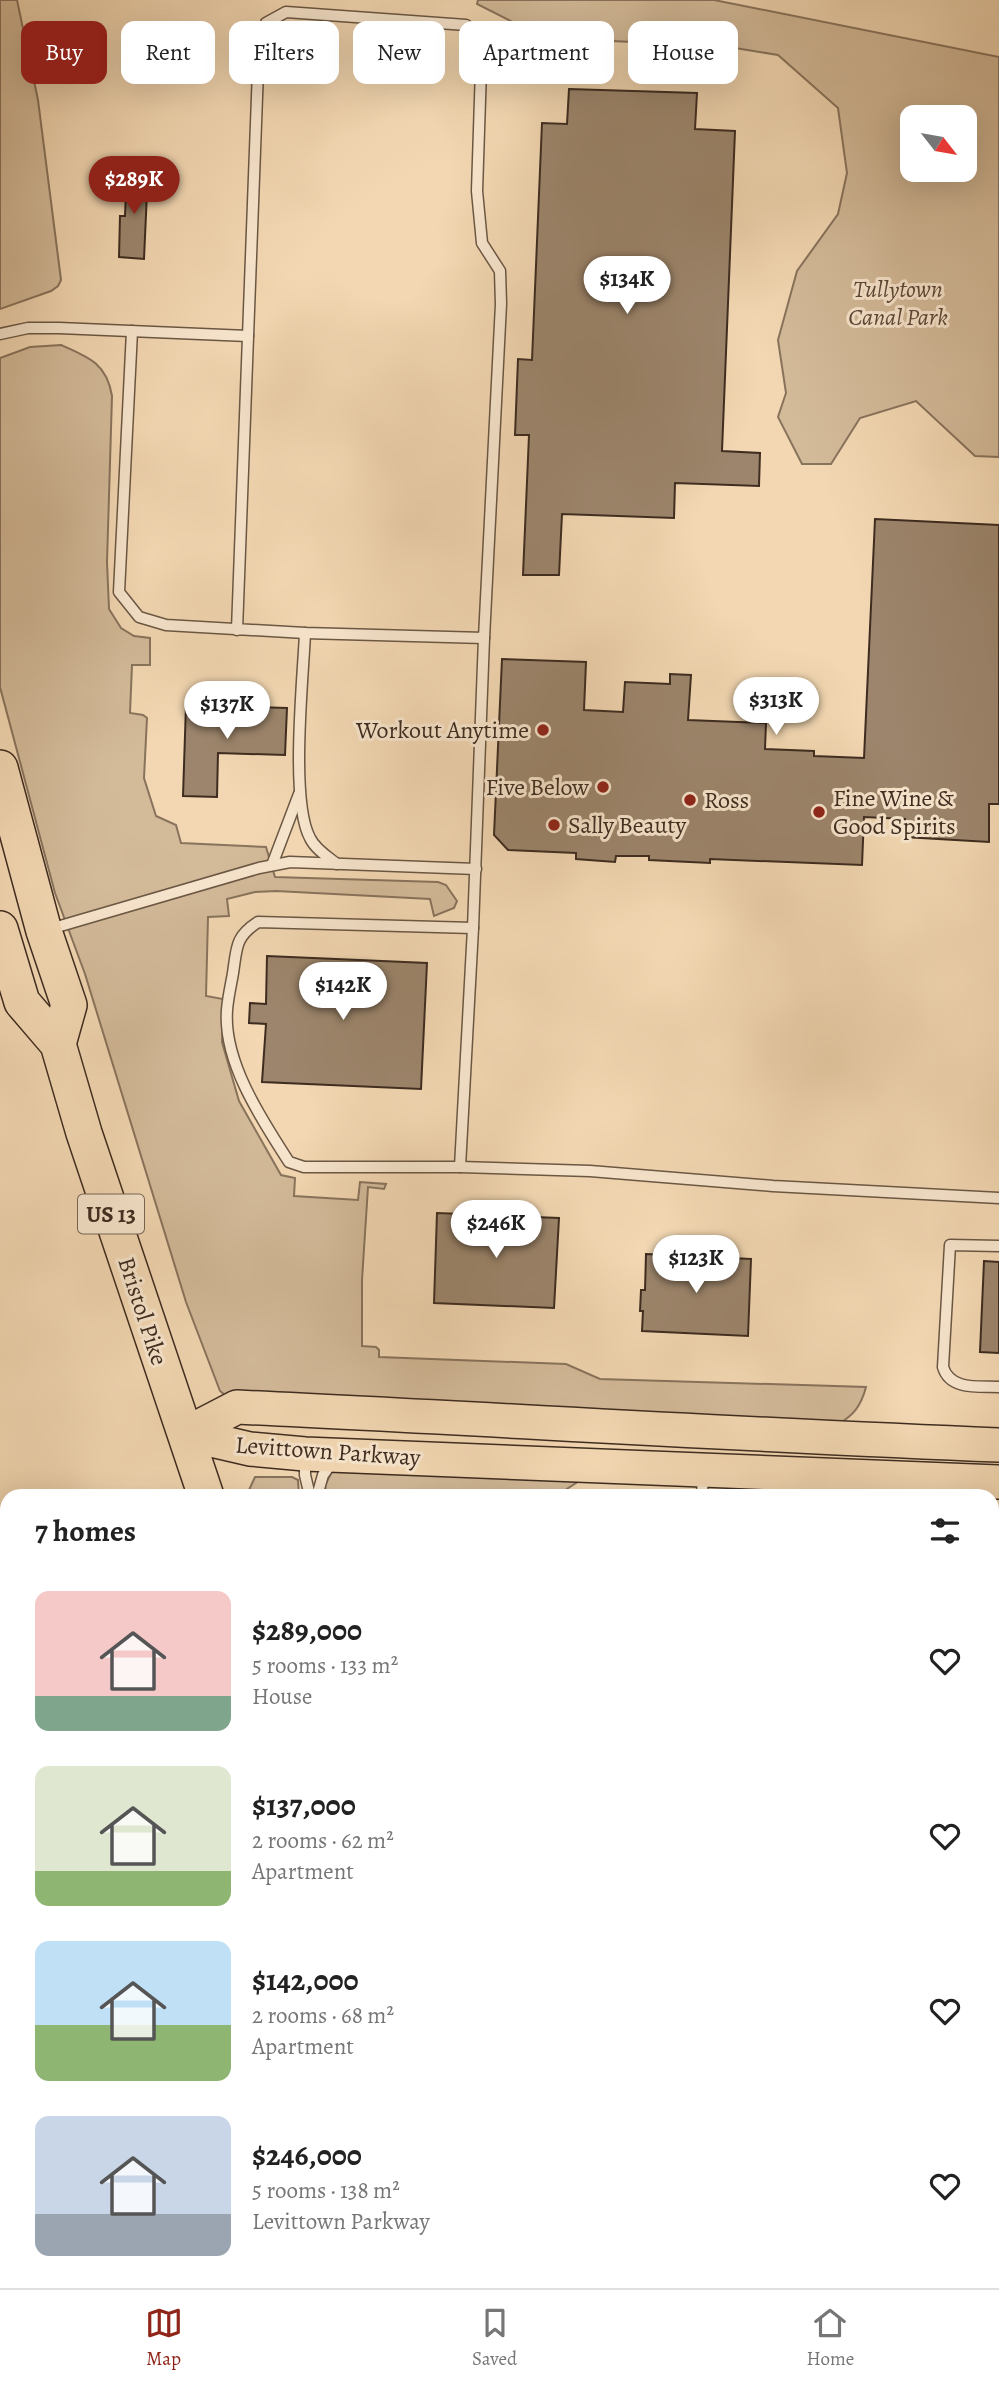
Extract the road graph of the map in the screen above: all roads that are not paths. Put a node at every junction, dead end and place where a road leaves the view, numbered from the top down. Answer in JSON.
{"nodes":[{"id":1,"x":132,"y":331,"type":"junction"},
{"id":2,"x":0,"y":334,"type":"edge"},
{"id":3,"x":248,"y":336,"type":"junction"},
{"id":4,"x":237,"y":629,"type":"junction"},
{"id":5,"x":305,"y":633,"type":"junction"},
{"id":6,"x":484,"y":638,"type":"junction"},
{"id":7,"x":0,"y":768,"type":"edge"},
{"id":8,"x":299,"y":794,"type":"junction"},
{"id":9,"x":337,"y":864,"type":"junction"},
{"id":10,"x":272,"y":865,"type":"junction"},
{"id":11,"x":476,"y":869,"type":"junction"},
{"id":12,"x":473,"y":928,"type":"junction"},
{"id":13,"x":44,"y":931,"type":"junction"},
{"id":14,"x":2,"y":941,"type":"edge"},
{"id":15,"x":58,"y":1044,"type":"junction"},
{"id":16,"x":460,"y":1167,"type":"junction"},
{"id":17,"x":999,"y":1198,"type":"edge"},
{"id":18,"x":999,"y":1246,"type":"edge"},
{"id":19,"x":999,"y":1387,"type":"edge"},
{"id":20,"x":185,"y":1434,"type":"junction"},
{"id":21,"x":999,"y":1445,"type":"edge"},
{"id":22,"x":305,"y":1454,"type":"junction"},
{"id":23,"x":338,"y":1455,"type":"junction"},
{"id":24,"x":999,"y":1482,"type":"edge"},
{"id":25,"x":703,"y":1483,"type":"edge"},
{"id":26,"x":204,"y":1489,"type":"edge"},
{"id":27,"x":308,"y":1489,"type":"edge"},
{"id":28,"x":319,"y":1489,"type":"edge"}],
"edges":[{"from":1,"to":2,"type":"lane"},
{"from":1,"to":3,"type":"lane"},
{"from":1,"to":4,"type":"lane"},
{"from":3,"to":4,"type":"lane"},
{"from":3,"to":6,"type":"lane"},
{"from":4,"to":5,"type":"lane"},
{"from":5,"to":6,"type":"lane"},
{"from":5,"to":8,"type":"lane"},
{"from":6,"to":11,"type":"lane"},
{"from":7,"to":13,"type":"highway"},
{"from":8,"to":9,"type":"lane"},
{"from":8,"to":10,"type":"lane"},
{"from":9,"to":10,"type":"lane"},
{"from":9,"to":11,"type":"lane"},
{"from":10,"to":13,"type":"lane"},
{"from":11,"to":12,"type":"lane"},
{"from":12,"to":16,"type":"lane"},
{"from":12,"to":16,"type":"lane"},
{"from":13,"to":15,"type":"highway"},
{"from":14,"to":15,"type":"highway","name":"Bristol Pike","number":"US 13"},
{"from":15,"to":20,"type":"highway","name":"Bristol Pike","number":"US 13"},
{"from":16,"to":17,"type":"lane"},
{"from":18,"to":19,"type":"lane"},
{"from":20,"to":21,"type":"main road","name":"Levittown Parkway"},
{"from":20,"to":22,"type":"main road","name":"Levittown Parkway"},
{"from":20,"to":26,"type":"highway","name":"Bristol Pike","number":"US 13"},
{"from":22,"to":23,"type":"main road","name":"Levittown Parkway"},
{"from":22,"to":27,"type":"lane"},
{"from":23,"to":25,"type":"main road","name":"Levittown Parkway"},
{"from":23,"to":28,"type":"lane"},
{"from":24,"to":25,"type":"main road","name":"Levittown Parkway"}]}
